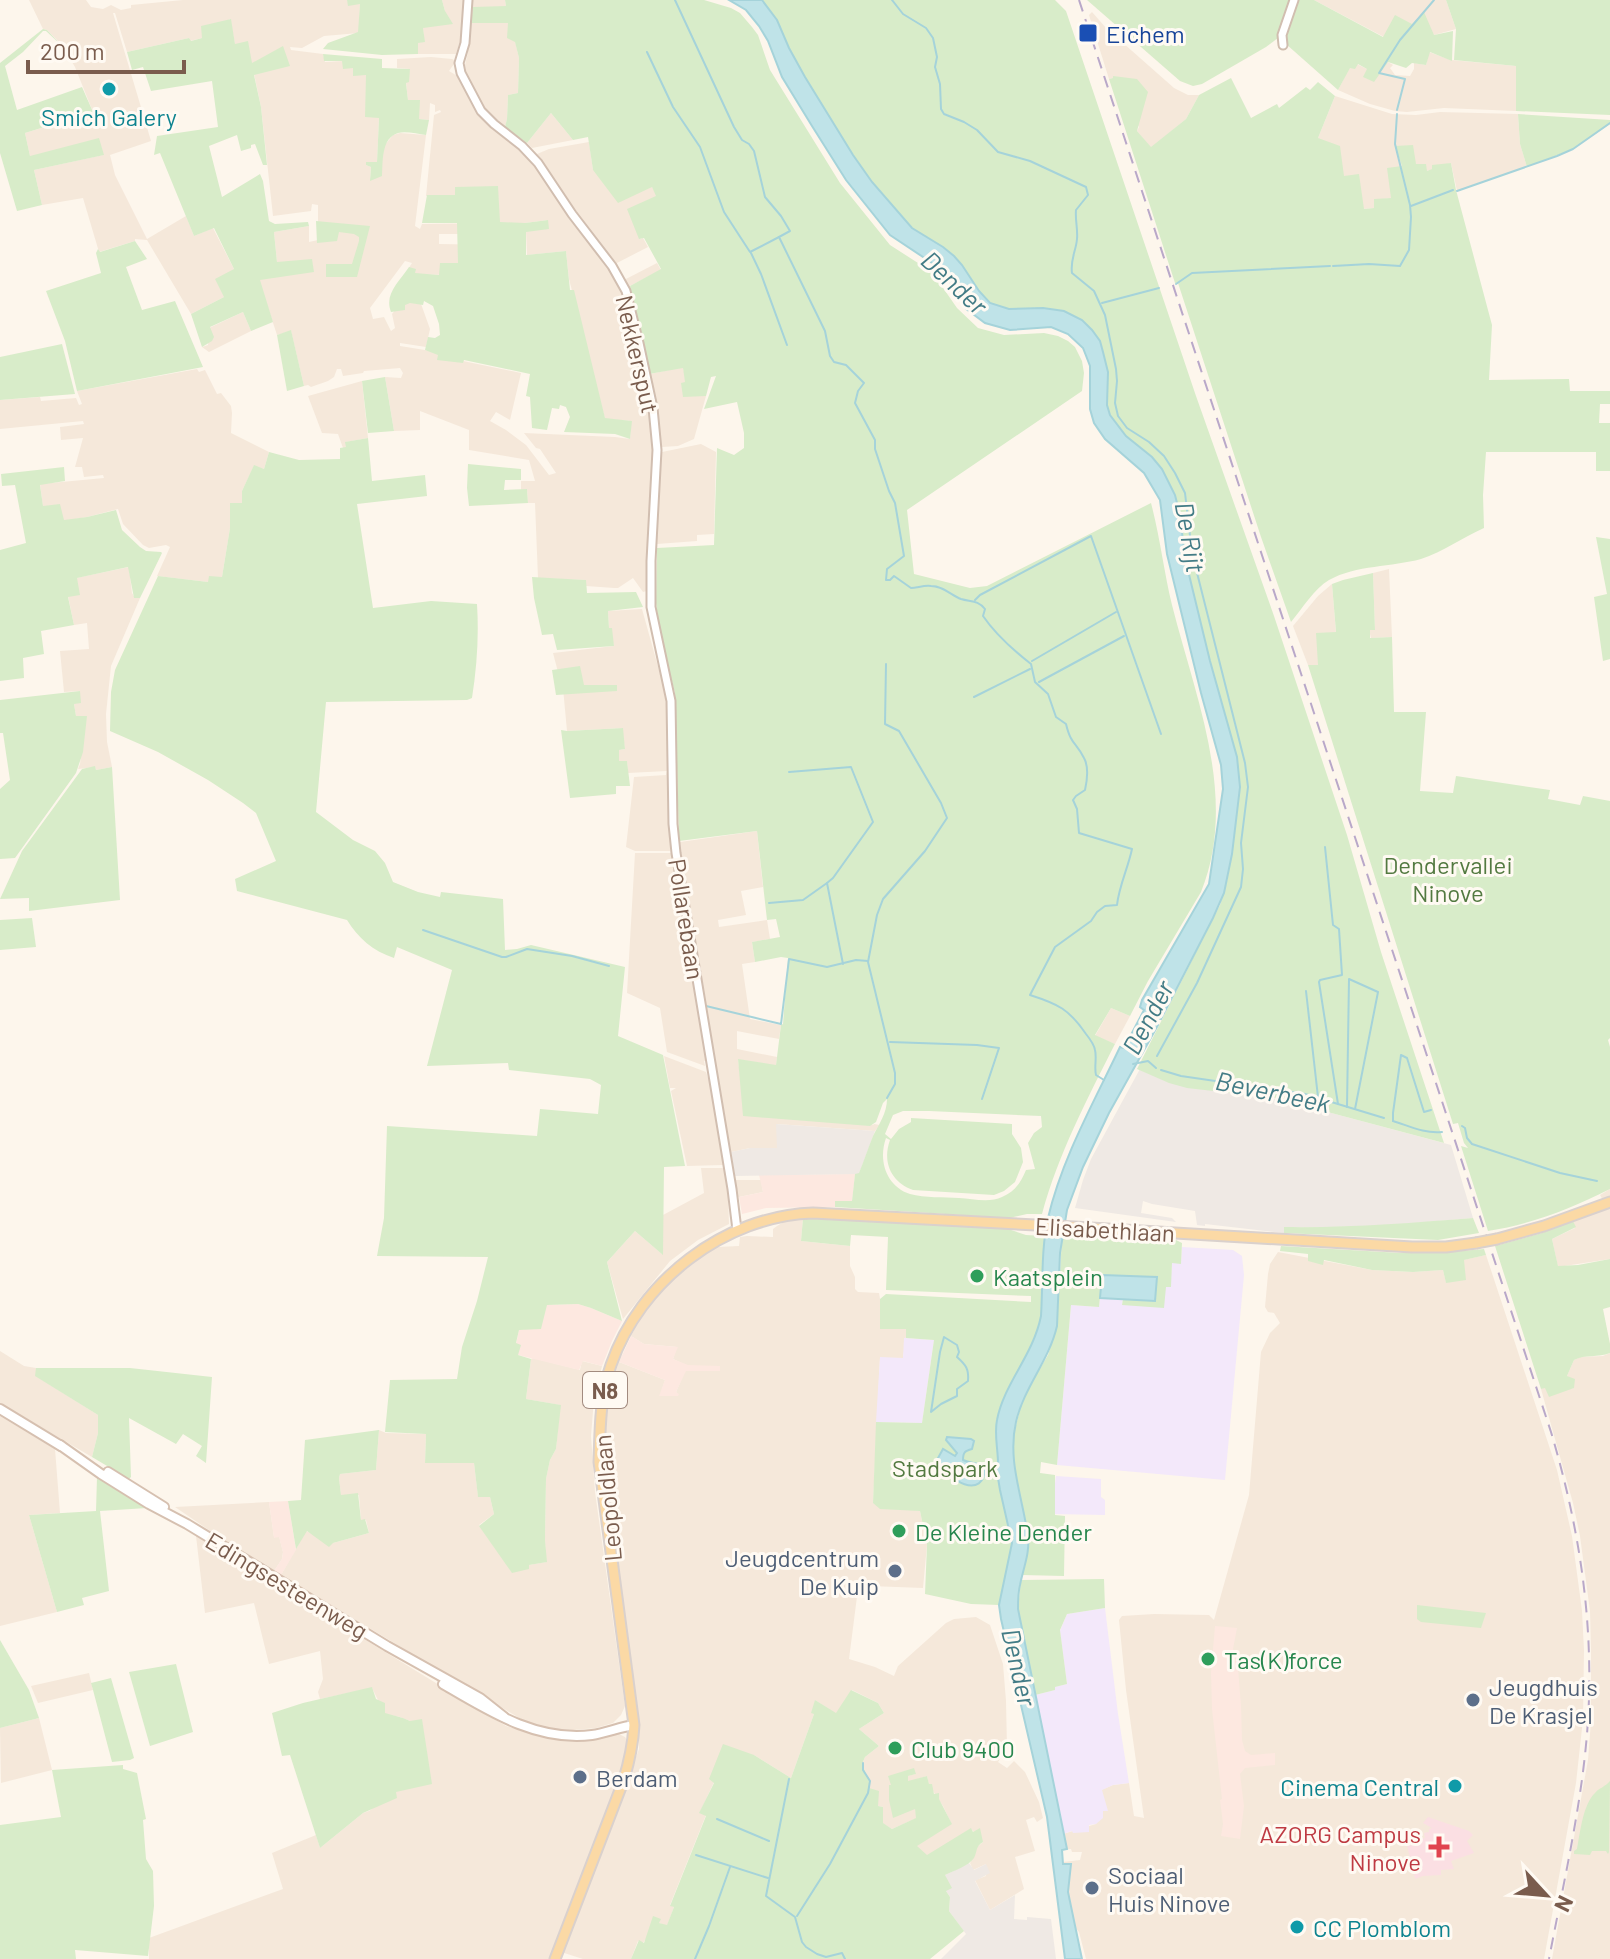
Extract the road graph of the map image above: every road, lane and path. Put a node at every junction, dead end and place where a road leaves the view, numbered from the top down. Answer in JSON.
{"nodes":[{"id":1,"x":468,"y":0,"type":"edge"},
{"id":2,"x":1294,"y":0,"type":"edge"},
{"id":3,"x":1283,"y":45,"type":"dead end"},
{"id":4,"x":651,"y":607,"type":"joint"},
{"id":5,"x":1610,"y":1195,"type":"edge"},
{"id":6,"x":1610,"y":1202,"type":"edge"},
{"id":7,"x":1571,"y":1215,"type":"junction"},
{"id":8,"x":737,"y":1230,"type":"junction"},
{"id":9,"x":0,"y":1409,"type":"edge"},
{"id":10,"x":634,"y":1725,"type":"junction"},
{"id":11,"x":555,"y":1959,"type":"edge"}],
"edges":[{"from":1,"to":4,"type":"street","name":"Nekkersput"},
{"from":2,"to":3,"type":"street"},
{"from":4,"to":8,"type":"street","name":"Pollarebaan"},
{"from":5,"to":7,"type":"main road","number":"N8"},
{"from":6,"to":7,"type":"main road","number":"N8"},
{"from":7,"to":8,"type":"main road","name":"Elisabethlaan","number":"N8","bridge":true},
{"from":8,"to":10,"type":"main road","name":"Leopoldlaan","number":"N8"},
{"from":9,"to":10,"type":"main road","name":"Edingsesteenweg"},
{"from":10,"to":11,"type":"main road","number":"N8"}]}
